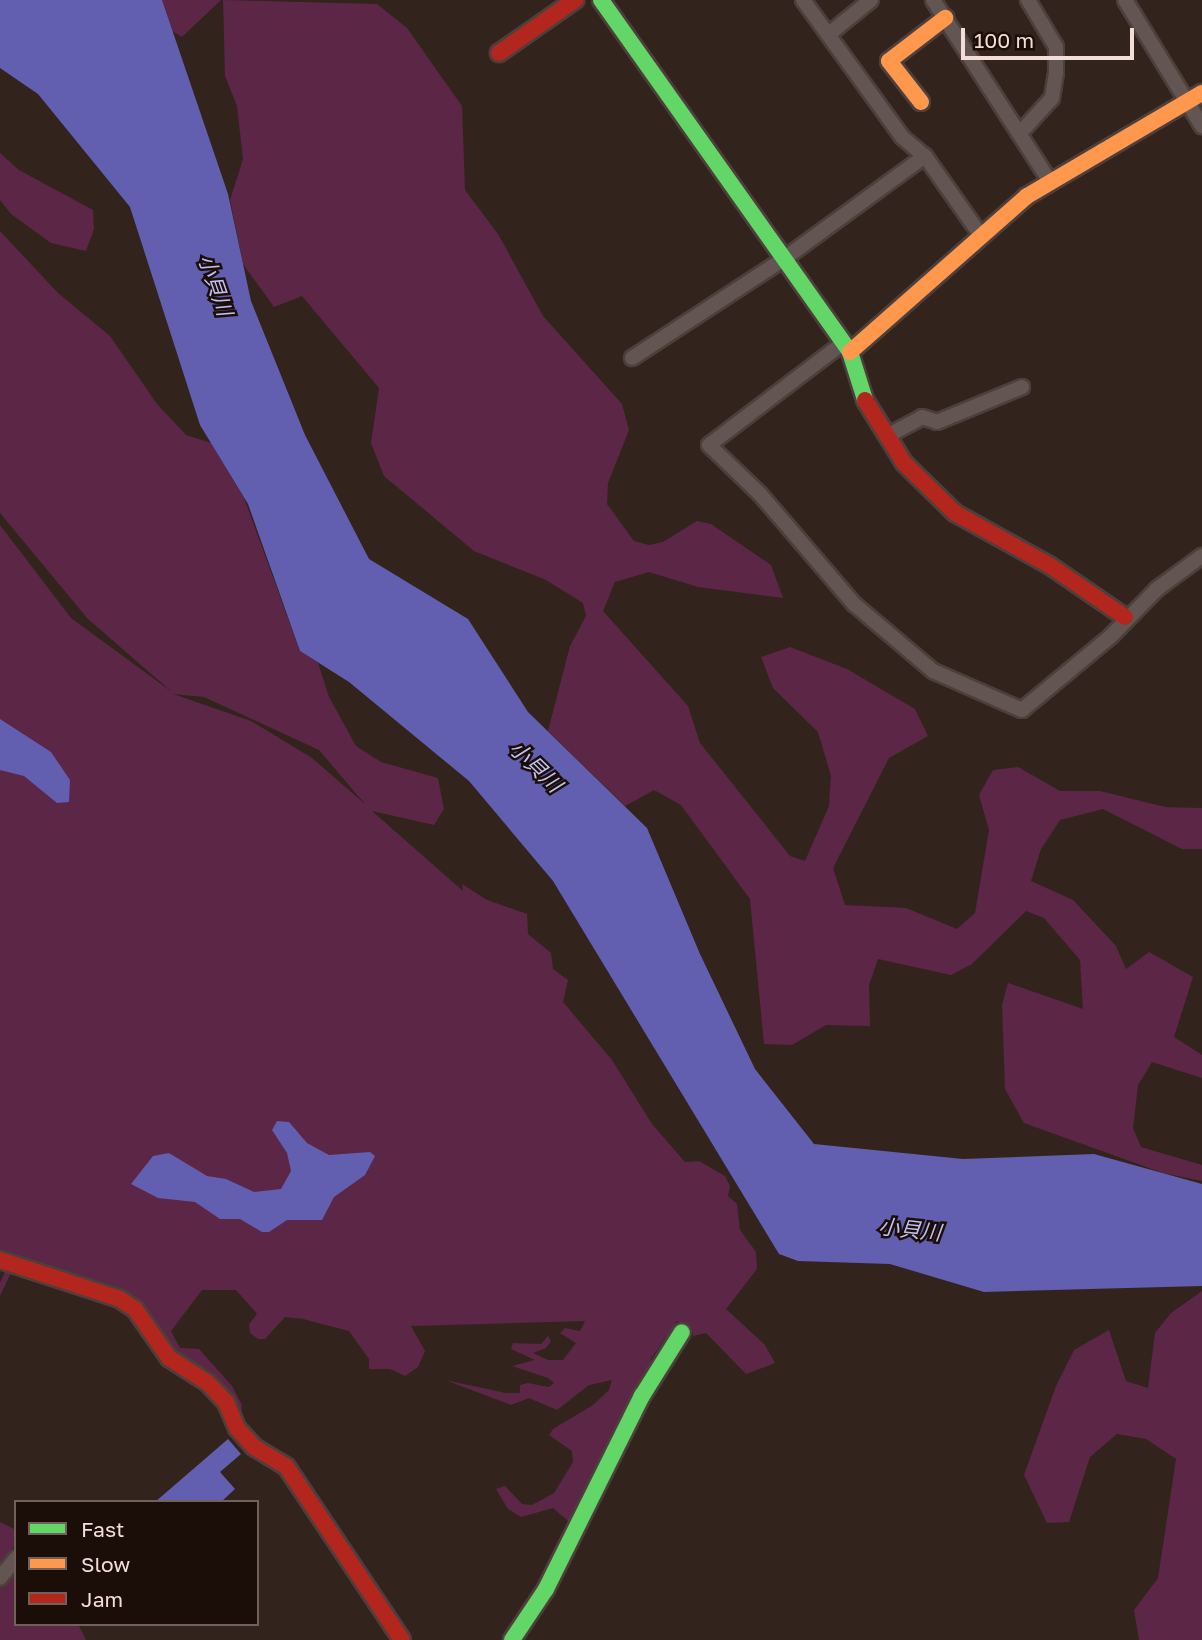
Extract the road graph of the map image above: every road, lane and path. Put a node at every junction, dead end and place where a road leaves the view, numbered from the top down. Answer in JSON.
{"nodes":[{"id":1,"x":575,"y":0,"type":"edge"},
{"id":2,"x":601,"y":0,"type":"edge"},
{"id":3,"x":803,"y":0,"type":"edge"},
{"id":4,"x":871,"y":0,"type":"edge"},
{"id":5,"x":933,"y":0,"type":"edge"},
{"id":6,"x":1029,"y":0,"type":"edge"},
{"id":7,"x":1125,"y":0,"type":"edge"},
{"id":8,"x":945,"y":18,"type":"junction"},
{"id":9,"x":828,"y":34,"type":"junction"},
{"id":10,"x":499,"y":53,"type":"dead end"},
{"id":11,"x":1202,"y":93,"type":"edge"},
{"id":12,"x":921,"y":102,"type":"dead end"},
{"id":13,"x":1187,"y":103,"type":"junction"},
{"id":14,"x":1202,"y":126,"type":"edge"},
{"id":15,"x":1021,"y":132,"type":"junction"},
{"id":16,"x":925,"y":156,"type":"junction"},
{"id":17,"x":1049,"y":180,"type":"junction"},
{"id":18,"x":982,"y":237,"type":"junction"},
{"id":19,"x":781,"y":261,"type":"junction"},
{"id":20,"x":846,"y":347,"type":"junction"},
{"id":21,"x":632,"y":358,"type":"dead end"},
{"id":22,"x":1021,"y":387,"type":"dead end"},
{"id":23,"x":887,"y":436,"type":"junction"},
{"id":24,"x":1202,"y":556,"type":"edge"},
{"id":25,"x":1125,"y":617,"type":"junction"},
{"id":26,"x":0,"y":1260,"type":"edge"},
{"id":27,"x":681,"y":1332,"type":"dead end"},
{"id":28,"x":14,"y":1560,"type":"edge"},
{"id":29,"x":0,"y":1578,"type":"edge"},
{"id":30,"x":402,"y":1640,"type":"edge"},
{"id":31,"x":512,"y":1640,"type":"edge"}],
"edges":[{"from":1,"to":10,"type":"street"},
{"from":2,"to":19,"type":"street"},
{"from":3,"to":9,"type":"street"},
{"from":4,"to":9,"type":"street"},
{"from":5,"to":8,"type":"street"},
{"from":6,"to":15,"type":"street"},
{"from":7,"to":13,"type":"street"},
{"from":8,"to":12,"type":"street"},
{"from":8,"to":15,"type":"street"},
{"from":9,"to":16,"type":"street"},
{"from":11,"to":13,"type":"street"},
{"from":13,"to":14,"type":"street"},
{"from":13,"to":17,"type":"street"},
{"from":15,"to":17,"type":"street"},
{"from":16,"to":18,"type":"street"},
{"from":16,"to":19,"type":"street"},
{"from":17,"to":18,"type":"street"},
{"from":18,"to":20,"type":"street"},
{"from":19,"to":20,"type":"street"},
{"from":19,"to":21,"type":"street"},
{"from":20,"to":23,"type":"street"},
{"from":20,"to":25,"type":"street"},
{"from":22,"to":23,"type":"street"},
{"from":23,"to":25,"type":"street"},
{"from":24,"to":25,"type":"street"},
{"from":26,"to":30,"type":"street"},
{"from":27,"to":31,"type":"street"},
{"from":28,"to":29,"type":"street"}]}
